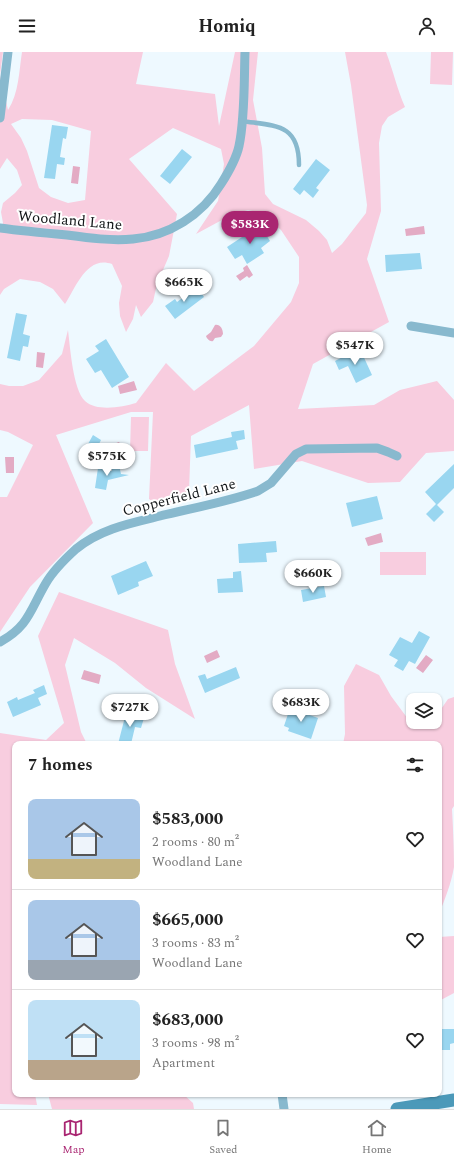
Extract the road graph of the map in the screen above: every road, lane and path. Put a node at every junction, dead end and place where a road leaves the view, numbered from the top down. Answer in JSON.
{"nodes":[{"id":1,"x":8,"y":52,"type":"edge"},
{"id":2,"x":245,"y":52,"type":"edge"},
{"id":3,"x":0,"y":118,"type":"edge"},
{"id":4,"x":242,"y":121,"type":"junction"},
{"id":5,"x":299,"y":165,"type":"dead end"},
{"id":6,"x":0,"y":228,"type":"edge"},
{"id":7,"x":411,"y":326,"type":"dead end"},
{"id":8,"x":454,"y":333,"type":"edge"},
{"id":9,"x":397,"y":456,"type":"dead end"},
{"id":10,"x":0,"y":642,"type":"edge"},
{"id":11,"x":282,"y":1097,"type":"edge"},
{"id":12,"x":454,"y":1100,"type":"edge"},
{"id":13,"x":284,"y":1109,"type":"edge"},
{"id":14,"x":397,"y":1109,"type":"edge"}],
"edges":[{"from":1,"to":3,"type":"street"},
{"from":2,"to":4,"type":"street","name":"Woodland Lane"},
{"from":4,"to":5,"type":"lane"},
{"from":4,"to":6,"type":"street","name":"Woodland Lane"},
{"from":7,"to":8,"type":"street"},
{"from":9,"to":10,"type":"street","name":"Copperfield Lane"},
{"from":11,"to":13,"type":"street"},
{"from":12,"to":14,"type":"street"}]}
